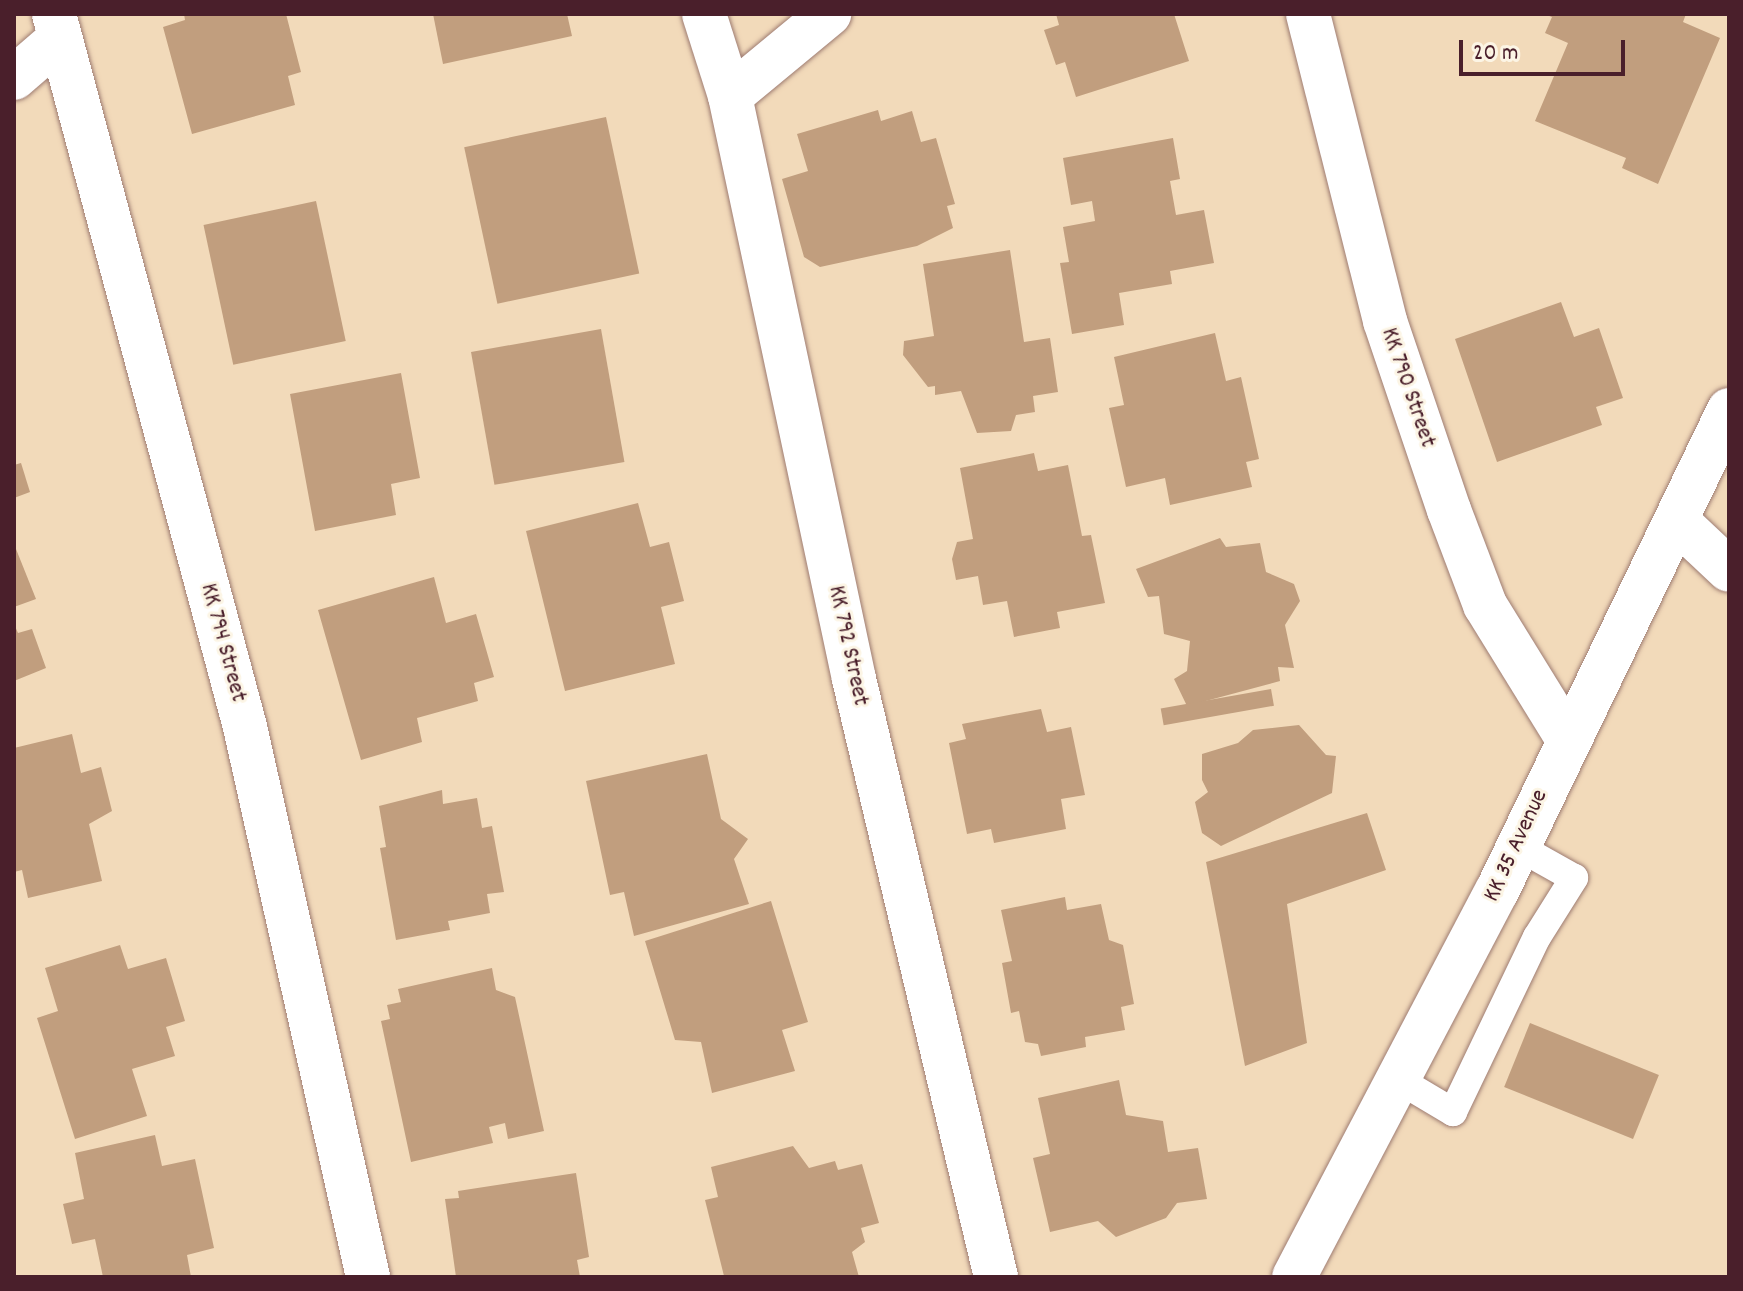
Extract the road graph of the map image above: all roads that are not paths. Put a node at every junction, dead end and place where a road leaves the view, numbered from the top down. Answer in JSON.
{"nodes":[{"id":1,"x":704,"y":14,"type":"edge"},
{"id":2,"x":829,"y":14,"type":"edge"},
{"id":3,"x":1308,"y":14,"type":"edge"},
{"id":4,"x":56,"y":26,"type":"edge"},
{"id":5,"x":14,"y":78,"type":"edge"},
{"id":6,"x":730,"y":96,"type":"junction"},
{"id":7,"x":1729,"y":410,"type":"edge"},
{"id":8,"x":1677,"y":521,"type":"junction"},
{"id":9,"x":1729,"y":570,"type":"edge"},
{"id":10,"x":1567,"y":738,"type":"junction"},
{"id":11,"x":1517,"y":846,"type":"junction"},
{"id":12,"x":1399,"y":1080,"type":"junction"},
{"id":13,"x":368,"y":1277,"type":"edge"},
{"id":14,"x":996,"y":1277,"type":"edge"},
{"id":15,"x":1294,"y":1277,"type":"edge"}],
"edges":[{"from":1,"to":6,"type":"street","name":"KK 792 Street"},
{"from":2,"to":6,"type":"street"},
{"from":3,"to":10,"type":"street","name":"KK 790 Street"},
{"from":4,"to":5,"type":"street"},
{"from":4,"to":13,"type":"street","name":"KK 794 Street"},
{"from":6,"to":14,"type":"street","name":"KK 792 Street"},
{"from":7,"to":8,"type":"street","name":"KK 35 Avenue"},
{"from":8,"to":9,"type":"street"},
{"from":8,"to":10,"type":"street","name":"KK 35 Avenue"},
{"from":10,"to":11,"type":"street","name":"KK 35 Avenue"},
{"from":11,"to":12,"type":"street","name":"KK 35 Avenue"},
{"from":11,"to":12,"type":"lane"},
{"from":12,"to":15,"type":"street","name":"KK 35 Avenue"}]}
